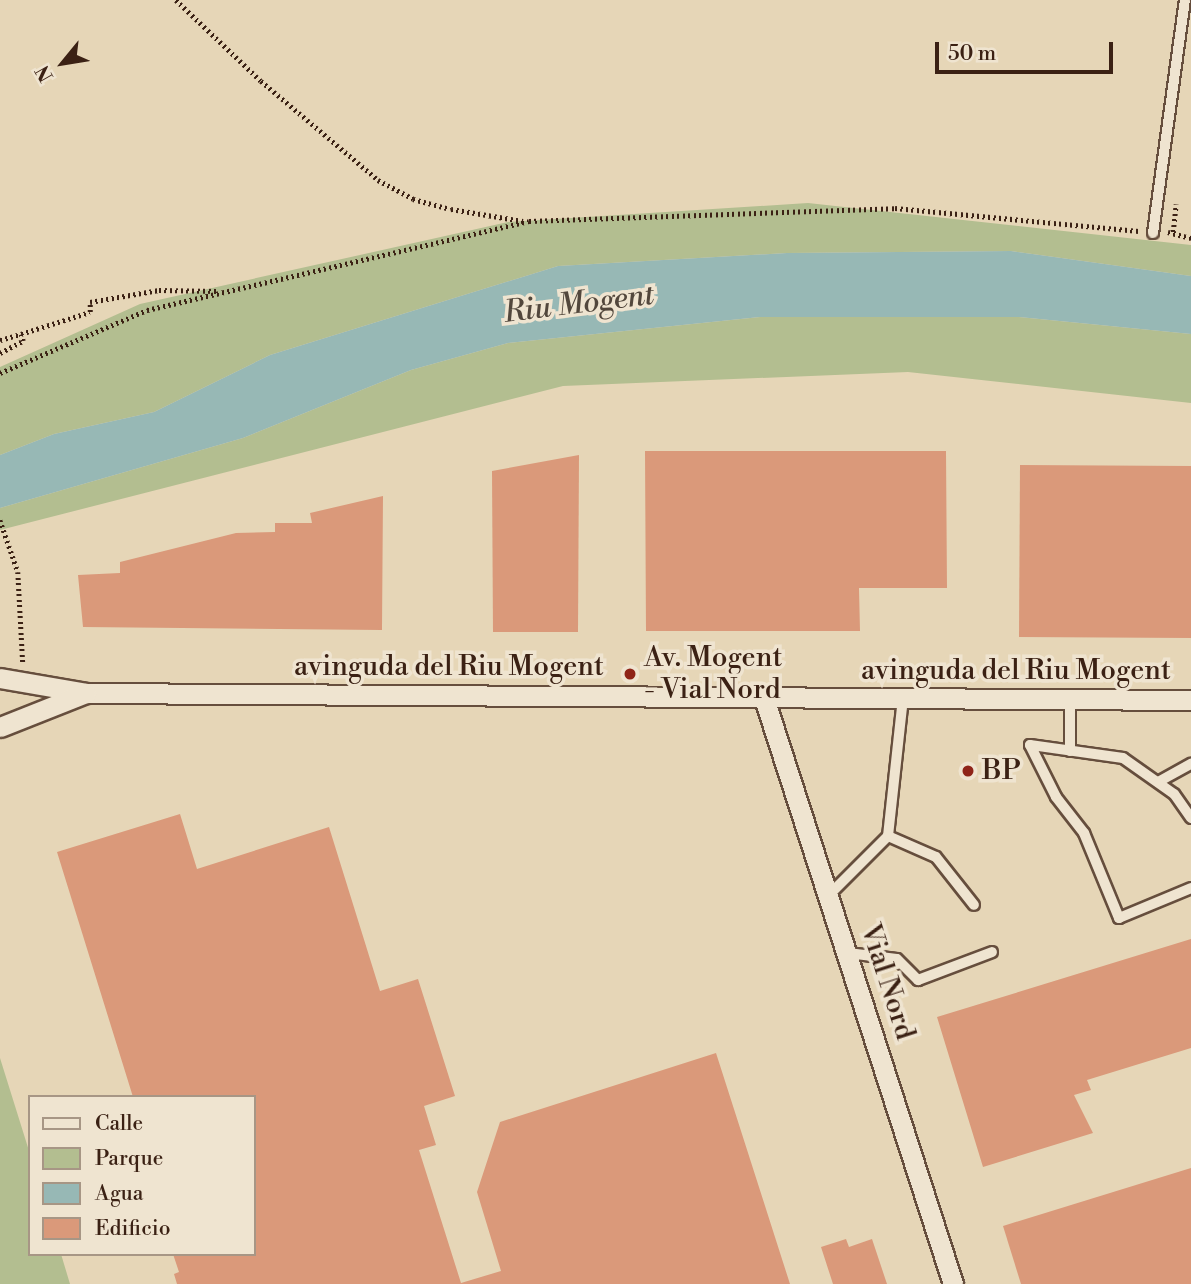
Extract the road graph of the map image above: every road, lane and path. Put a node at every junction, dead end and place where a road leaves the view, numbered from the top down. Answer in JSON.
{"nodes":[{"id":1,"x":176,"y":0,"type":"edge"},
{"id":2,"x":1185,"y":0,"type":"edge"},
{"id":3,"x":529,"y":221,"type":"junction"},
{"id":4,"x":1153,"y":233,"type":"junction"},
{"id":5,"x":1191,"y":238,"type":"edge"},
{"id":6,"x":224,"y":292,"type":"junction"},
{"id":7,"x":21,"y":334,"type":"junction"},
{"id":8,"x":0,"y":341,"type":"edge"},
{"id":9,"x":0,"y":352,"type":"edge"},
{"id":10,"x":0,"y":373,"type":"edge"},
{"id":11,"x":0,"y":520,"type":"edge"},
{"id":12,"x":0,"y":678,"type":"edge"},
{"id":13,"x":23,"y":680,"type":"junction"},
{"id":14,"x":87,"y":693,"type":"junction"},
{"id":15,"x":764,"y":698,"type":"junction"},
{"id":16,"x":902,"y":699,"type":"junction"},
{"id":17,"x":1070,"y":699,"type":"junction"},
{"id":18,"x":1190,"y":701,"type":"edge"},
{"id":19,"x":0,"y":727,"type":"edge"},
{"id":20,"x":1070,"y":751,"type":"junction"},
{"id":21,"x":1191,"y":764,"type":"edge"},
{"id":22,"x":1158,"y":782,"type":"junction"},
{"id":23,"x":1191,"y":818,"type":"edge"},
{"id":24,"x":888,"y":836,"type":"junction"},
{"id":25,"x":1191,"y":888,"type":"edge"},
{"id":26,"x":830,"y":894,"type":"junction"},
{"id":27,"x":974,"y":905,"type":"dead end"},
{"id":28,"x":992,"y":952,"type":"dead end"},
{"id":29,"x":848,"y":953,"type":"junction"},
{"id":30,"x":953,"y":1284,"type":"edge"}],
"edges":[{"from":1,"to":3,"type":"path"},
{"from":2,"to":4,"type":"lane"},
{"from":3,"to":4,"type":"path"},
{"from":3,"to":6,"type":"path"},
{"from":4,"to":5,"type":"path"},
{"from":6,"to":7,"type":"path"},
{"from":6,"to":10,"type":"path"},
{"from":7,"to":8,"type":"path"},
{"from":7,"to":9,"type":"path"},
{"from":11,"to":13,"type":"path"},
{"from":12,"to":13,"type":"street","name":"avinguda del Riu Mogent"},
{"from":13,"to":14,"type":"street","name":"avinguda del Riu Mogent"},
{"from":14,"to":15,"type":"street","name":"avinguda del Riu Mogent"},
{"from":14,"to":19,"type":"street","name":"avinguda del Riu Mogent"},
{"from":15,"to":16,"type":"street","name":"avinguda del Riu Mogent"},
{"from":15,"to":26,"type":"street","name":"Vial Nord"},
{"from":16,"to":17,"type":"street","name":"avinguda del Riu Mogent"},
{"from":16,"to":24,"type":"lane"},
{"from":17,"to":18,"type":"street","name":"avinguda del Riu Mogent"},
{"from":17,"to":20,"type":"lane"},
{"from":20,"to":22,"type":"lane"},
{"from":20,"to":25,"type":"lane"},
{"from":21,"to":22,"type":"lane"},
{"from":22,"to":23,"type":"lane"},
{"from":24,"to":26,"type":"lane"},
{"from":24,"to":27,"type":"lane"},
{"from":26,"to":29,"type":"street","name":"Vial Nord"},
{"from":28,"to":29,"type":"lane"},
{"from":29,"to":30,"type":"street","name":"Vial Nord"}]}
